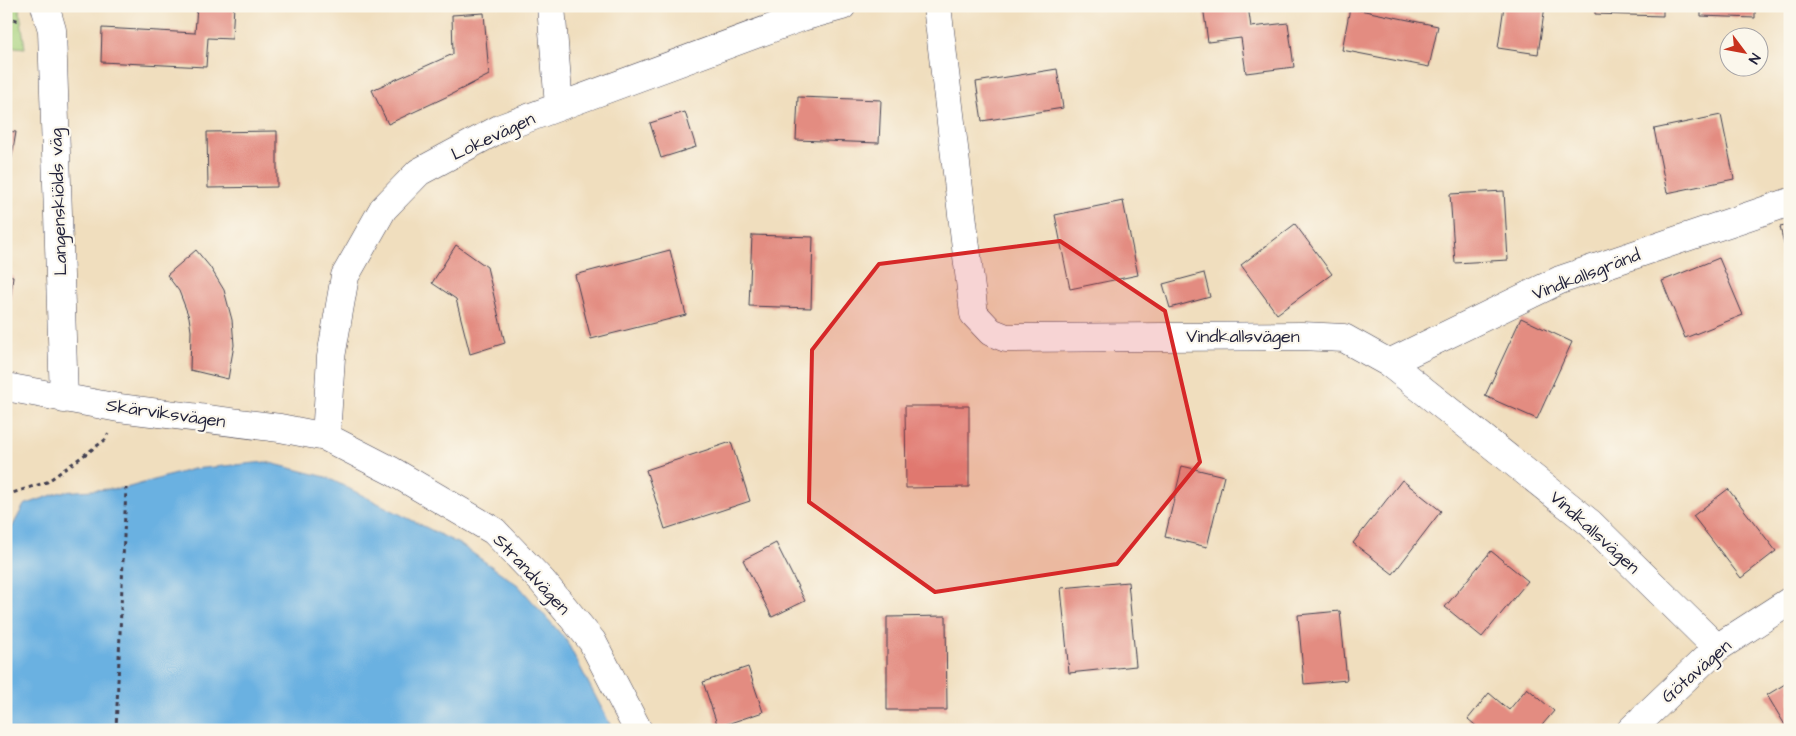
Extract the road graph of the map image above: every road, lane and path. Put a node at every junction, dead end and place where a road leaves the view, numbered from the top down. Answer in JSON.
{"nodes":[{"id":1,"x":45,"y":6,"type":"edge"},
{"id":2,"x":551,"y":6,"type":"edge"},
{"id":3,"x":842,"y":6,"type":"edge"},
{"id":4,"x":937,"y":6,"type":"edge"},
{"id":5,"x":802,"y":12,"type":"edge"},
{"id":6,"x":559,"y":106,"type":"junction"},
{"id":7,"x":1790,"y":202,"type":"edge"},
{"id":8,"x":1389,"y":363,"type":"junction"},
{"id":9,"x":6,"y":387,"type":"edge"},
{"id":10,"x":64,"y":398,"type":"junction"},
{"id":11,"x":119,"y":408,"type":"junction"},
{"id":12,"x":326,"y":437,"type":"junction"},
{"id":13,"x":126,"y":488,"type":"dead end"},
{"id":14,"x":6,"y":495,"type":"edge"},
{"id":15,"x":1790,"y":601,"type":"edge"},
{"id":16,"x":1717,"y":648,"type":"junction"},
{"id":17,"x":116,"y":730,"type":"edge"},
{"id":18,"x":638,"y":730,"type":"edge"},
{"id":19,"x":1631,"y":730,"type":"edge"}],
"edges":[{"from":1,"to":10,"type":"street","name":"Langenskiölds väg"},
{"from":2,"to":6,"type":"street"},
{"from":3,"to":5,"type":"street","name":"Lokevägen"},
{"from":4,"to":8,"type":"street","name":"Vindkallsvägen"},
{"from":5,"to":6,"type":"street","name":"Lokevägen"},
{"from":6,"to":12,"type":"street","name":"Lokevägen"},
{"from":7,"to":8,"type":"street","name":"Vindkallsgränd"},
{"from":8,"to":16,"type":"street","name":"Vindkallsvägen"},
{"from":9,"to":10,"type":"street","name":"Skärviksvägen"},
{"from":10,"to":11,"type":"street","name":"Skärviksvägen"},
{"from":11,"to":12,"type":"street","name":"Skärviksvägen"},
{"from":11,"to":14,"type":"path"},
{"from":12,"to":18,"type":"street","name":"Strandvägen"},
{"from":13,"to":17,"type":"path"},
{"from":15,"to":16,"type":"street","name":"Götavägen"},
{"from":16,"to":19,"type":"street","name":"Götavägen"}]}
